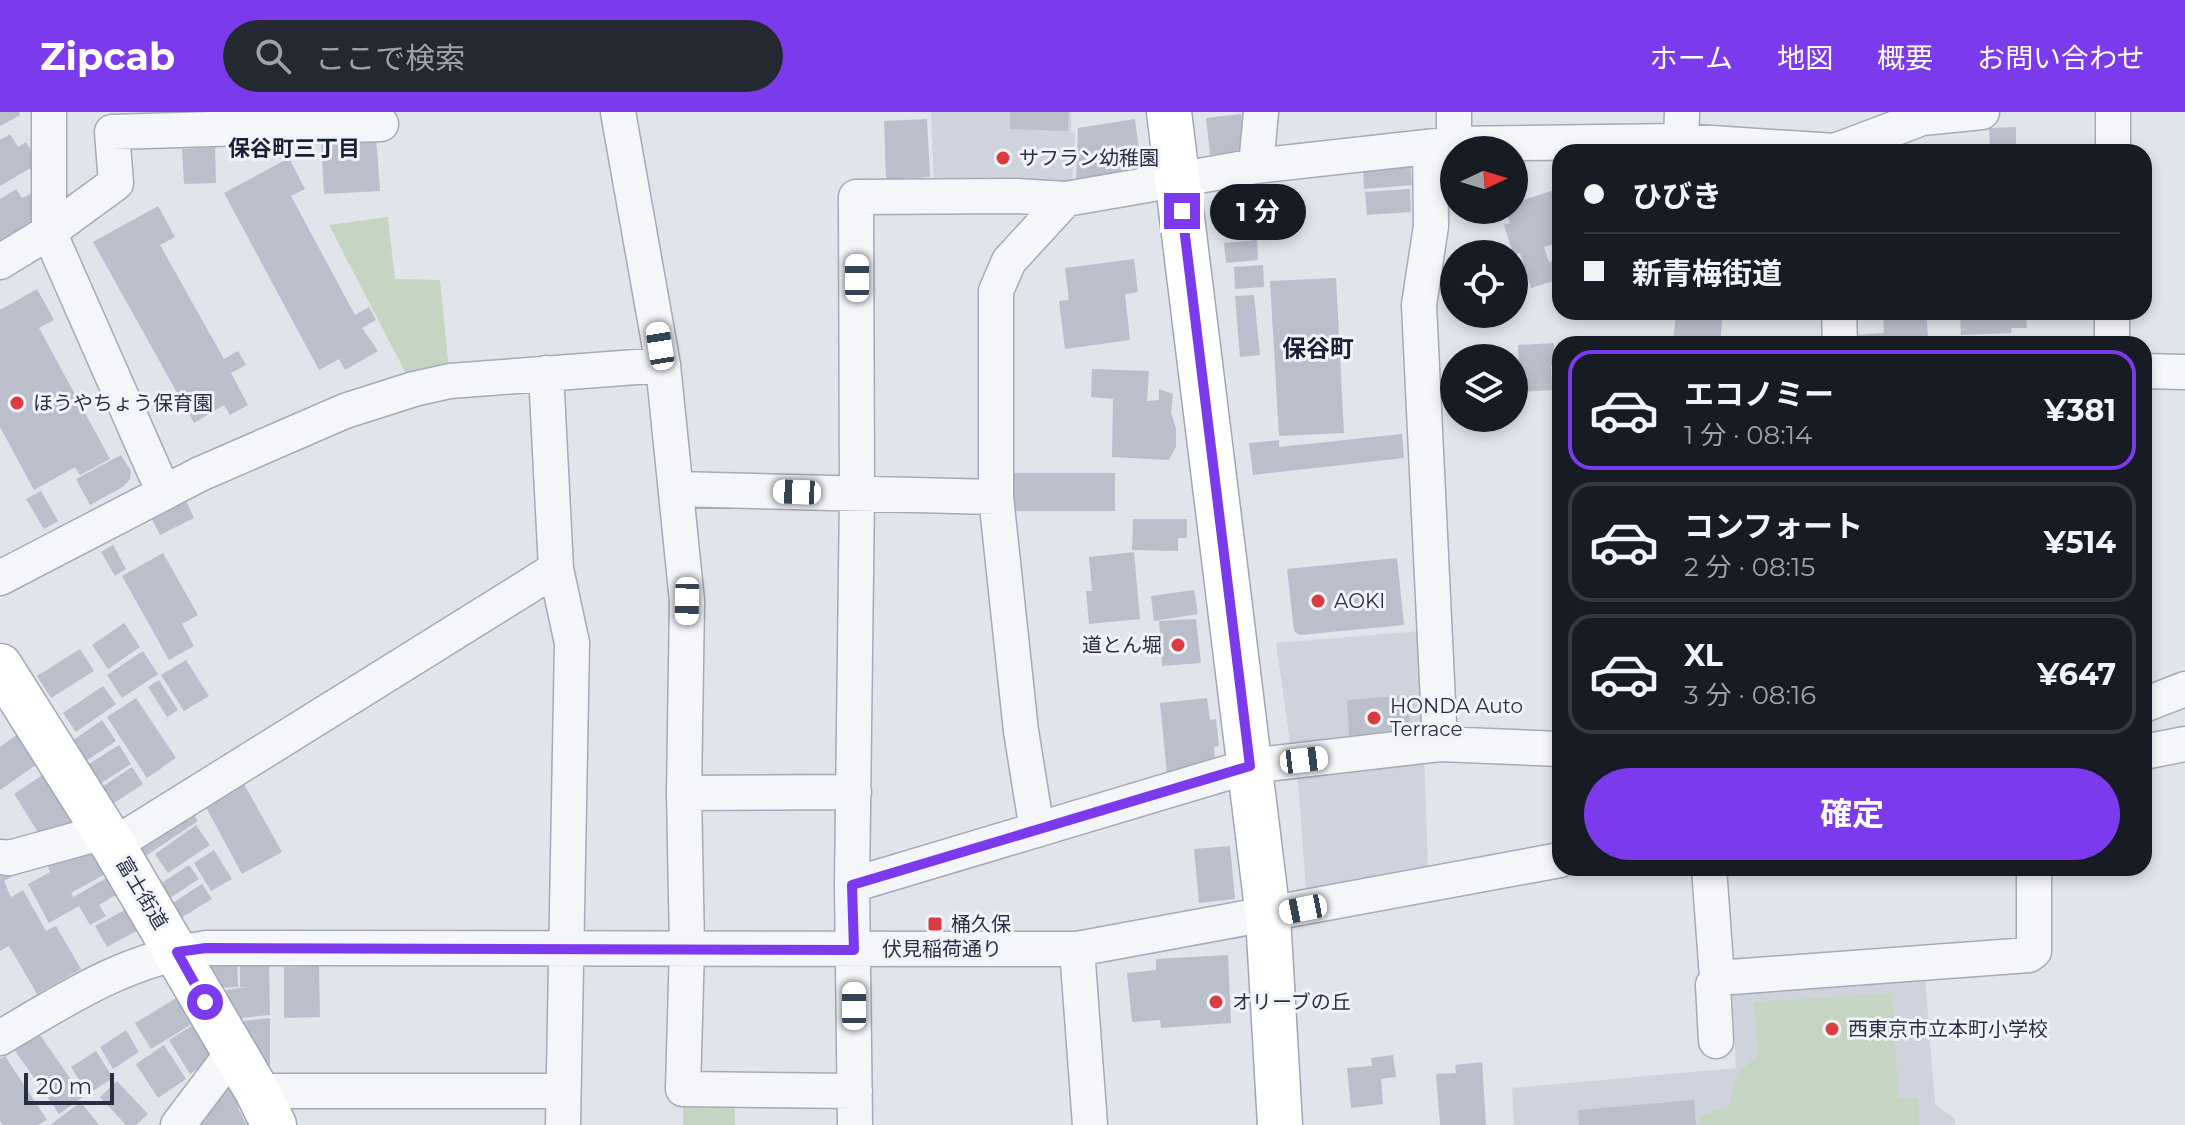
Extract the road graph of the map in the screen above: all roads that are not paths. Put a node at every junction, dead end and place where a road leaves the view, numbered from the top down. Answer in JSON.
{"nodes":[{"id":1,"x":49,"y":112,"type":"edge"},
{"id":2,"x":618,"y":112,"type":"edge"},
{"id":3,"x":1169,"y":112,"type":"edge"},
{"id":4,"x":1261,"y":112,"type":"edge"},
{"id":5,"x":1982,"y":112,"type":"edge"},
{"id":6,"x":2113,"y":112,"type":"edge"},
{"id":7,"x":1922,"y":115,"type":"edge"},
{"id":8,"x":381,"y":124,"type":"dead end"},
{"id":9,"x":1682,"y":126,"type":"edge"},
{"id":10,"x":1446,"y":135,"type":"edge"},
{"id":11,"x":1788,"y":144,"type":"edge"},
{"id":12,"x":1854,"y":144,"type":"edge"},
{"id":13,"x":2113,"y":144,"type":"edge"},
{"id":14,"x":1256,"y":166,"type":"junction"},
{"id":15,"x":1179,"y":181,"type":"junction"},
{"id":16,"x":1066,"y":199,"type":"junction"},
{"id":17,"x":49,"y":232,"type":"junction"},
{"id":18,"x":0,"y":262,"type":"edge"},
{"id":19,"x":663,"y":365,"type":"junction"},
{"id":20,"x":2152,"y":371,"type":"edge"},
{"id":21,"x":2185,"y":372,"type":"edge"},
{"id":22,"x":546,"y":373,"type":"junction"},
{"id":23,"x":676,"y":489,"type":"junction"},
{"id":24,"x":164,"y":493,"type":"junction"},
{"id":25,"x":857,"y":494,"type":"junction"},
{"id":26,"x":996,"y":497,"type":"junction"},
{"id":27,"x":556,"y":569,"type":"junction"},
{"id":28,"x":0,"y":578,"type":"edge"},
{"id":29,"x":0,"y":666,"type":"edge"},
{"id":30,"x":2185,"y":689,"type":"edge"},
{"id":31,"x":2152,"y":702,"type":"edge"},
{"id":32,"x":1440,"y":744,"type":"junction"},
{"id":33,"x":2185,"y":744,"type":"edge"},
{"id":34,"x":1552,"y":749,"type":"edge"},
{"id":35,"x":2152,"y":750,"type":"edge"},
{"id":36,"x":1250,"y":766,"type":"junction"},
{"id":37,"x":854,"y":792,"type":"junction"},
{"id":38,"x":684,"y":793,"type":"junction"},
{"id":39,"x":1037,"y":830,"type":"junction"},
{"id":40,"x":114,"y":835,"type":"junction"},
{"id":41,"x":0,"y":857,"type":"edge"},
{"id":42,"x":1552,"y":862,"type":"edge"},
{"id":43,"x":1710,"y":876,"type":"edge"},
{"id":44,"x":2034,"y":876,"type":"edge"},
{"id":45,"x":852,"y":885,"type":"junction"},
{"id":46,"x":1268,"y":916,"type":"junction"},
{"id":47,"x":687,"y":947,"type":"junction"},
{"id":48,"x":566,"y":949,"type":"junction"},
{"id":49,"x":1077,"y":949,"type":"junction"},
{"id":50,"x":854,"y":950,"type":"junction"},
{"id":51,"x":177,"y":952,"type":"junction"},
{"id":52,"x":1717,"y":978,"type":"junction"},
{"id":53,"x":0,"y":1038,"type":"edge"},
{"id":54,"x":1716,"y":1041,"type":"dead end"},
{"id":55,"x":234,"y":1051,"type":"junction"},
{"id":56,"x":563,"y":1091,"type":"junction"},
{"id":57,"x":855,"y":1091,"type":"junction"},
{"id":58,"x":266,"y":1108,"type":"edge"},
{"id":59,"x":178,"y":1125,"type":"edge"},
{"id":60,"x":563,"y":1125,"type":"edge"},
{"id":61,"x":855,"y":1125,"type":"edge"},
{"id":62,"x":1090,"y":1125,"type":"edge"},
{"id":63,"x":1280,"y":1125,"type":"edge"}],
"edges":[{"from":1,"to":17,"type":"street"},
{"from":2,"to":19,"type":"street"},
{"from":3,"to":15,"type":"main road"},
{"from":4,"to":14,"type":"street"},
{"from":5,"to":7,"type":"street"},
{"from":6,"to":13,"type":"street"},
{"from":7,"to":12,"type":"street"},
{"from":8,"to":17,"type":"street"},
{"from":9,"to":10,"type":"street"},
{"from":9,"to":11,"type":"street"},
{"from":10,"to":14,"type":"street"},
{"from":10,"to":32,"type":"street"},
{"from":14,"to":15,"type":"street"},
{"from":15,"to":16,"type":"street"},
{"from":15,"to":36,"type":"main road"},
{"from":16,"to":25,"type":"street"},
{"from":16,"to":26,"type":"street"},
{"from":17,"to":18,"type":"street"},
{"from":17,"to":24,"type":"street"},
{"from":19,"to":22,"type":"street"},
{"from":19,"to":23,"type":"street"},
{"from":20,"to":21,"type":"street"},
{"from":22,"to":24,"type":"street"},
{"from":22,"to":27,"type":"street"},
{"from":23,"to":25,"type":"street"},
{"from":23,"to":38,"type":"street"},
{"from":24,"to":28,"type":"street"},
{"from":25,"to":26,"type":"street"},
{"from":25,"to":37,"type":"street"},
{"from":26,"to":39,"type":"street"},
{"from":27,"to":40,"type":"street"},
{"from":27,"to":48,"type":"street"},
{"from":29,"to":40,"type":"main road","name":"富士街道"},
{"from":30,"to":31,"type":"street"},
{"from":32,"to":34,"type":"street"},
{"from":32,"to":36,"type":"street"},
{"from":33,"to":35,"type":"street"},
{"from":36,"to":39,"type":"street"},
{"from":36,"to":46,"type":"main road"},
{"from":37,"to":38,"type":"street"},
{"from":37,"to":45,"type":"street"},
{"from":38,"to":47,"type":"street"},
{"from":39,"to":45,"type":"street"},
{"from":40,"to":41,"type":"street"},
{"from":40,"to":51,"type":"main road","name":"富士街道"},
{"from":42,"to":46,"type":"street","name":"伏見稲荷通り"},
{"from":43,"to":52,"type":"street"},
{"from":44,"to":52,"type":"street"},
{"from":45,"to":50,"type":"street"},
{"from":46,"to":49,"type":"street","name":"伏見稲荷通り"},
{"from":46,"to":63,"type":"main road"},
{"from":47,"to":48,"type":"street","name":"伏見稲荷通り"},
{"from":47,"to":50,"type":"street","name":"伏見稲荷通り"},
{"from":47,"to":57,"type":"street"},
{"from":48,"to":51,"type":"street","name":"伏見稲荷通り"},
{"from":48,"to":56,"type":"street"},
{"from":49,"to":50,"type":"street","name":"伏見稲荷通り"},
{"from":49,"to":62,"type":"street"},
{"from":50,"to":57,"type":"street"},
{"from":51,"to":53,"type":"street","name":"伏見稲荷通り"},
{"from":51,"to":55,"type":"main road","name":"富士街道"},
{"from":52,"to":54,"type":"street"},
{"from":55,"to":58,"type":"main road","name":"富士街道"},
{"from":55,"to":59,"type":"street"},
{"from":56,"to":58,"type":"street"},
{"from":56,"to":60,"type":"street"},
{"from":57,"to":61,"type":"street"}]}
